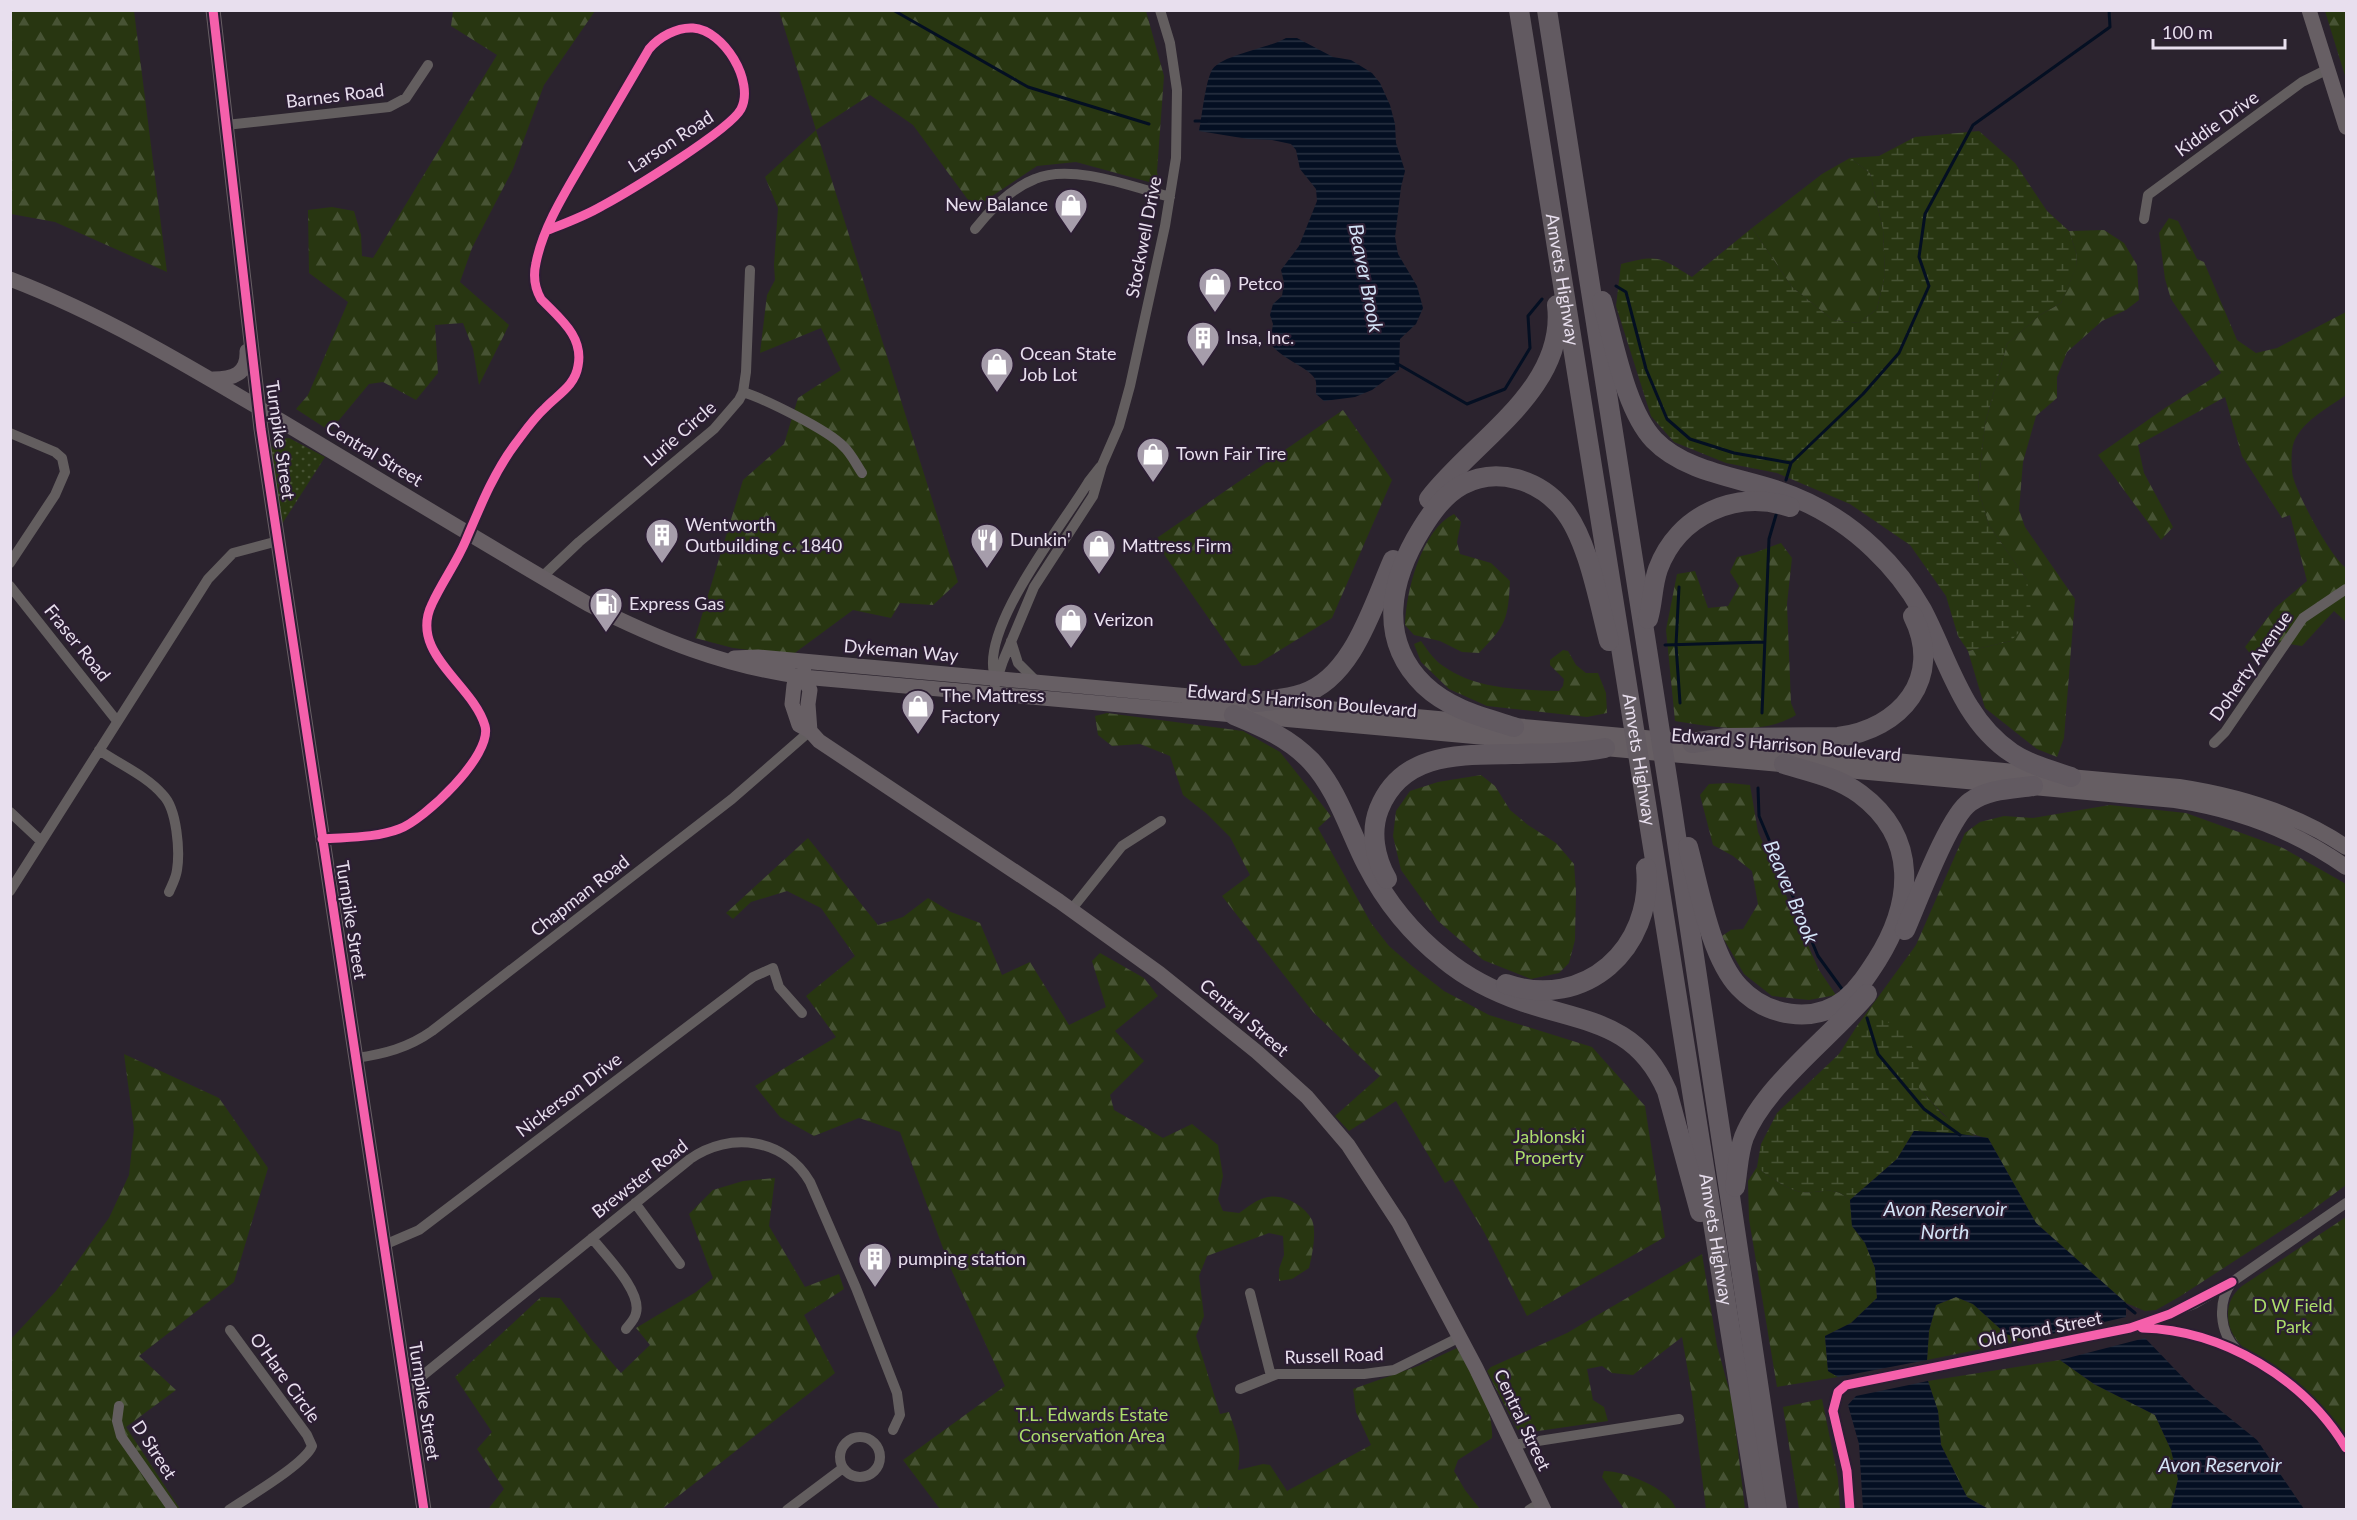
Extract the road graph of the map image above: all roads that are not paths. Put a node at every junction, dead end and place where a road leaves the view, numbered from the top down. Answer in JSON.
{"nodes":[{"id":1,"x":213,"y":10,"type":"edge"},
{"id":2,"x":1160,"y":10,"type":"edge"},
{"id":3,"x":1519,"y":10,"type":"edge"},
{"id":4,"x":1547,"y":10,"type":"edge"},
{"id":5,"x":2309,"y":10,"type":"edge"},
{"id":6,"x":428,"y":65,"type":"dead end"},
{"id":7,"x":2328,"y":69,"type":"junction"},
{"id":8,"x":226,"y":125,"type":"junction"},
{"id":9,"x":2346,"y":127,"type":"edge"},
{"id":10,"x":1170,"y":196,"type":"junction"},
{"id":11,"x":2144,"y":219,"type":"dead end"},
{"id":12,"x":975,"y":228,"type":"dead end"},
{"id":13,"x":548,"y":230,"type":"junction"},
{"id":14,"x":1559,"y":258,"type":"junction"},
{"id":15,"x":750,"y":270,"type":"dead end"},
{"id":16,"x":1587,"y":270,"type":"junction"},
{"id":17,"x":10,"y":279,"type":"edge"},
{"id":18,"x":246,"y":300,"type":"junction"},
{"id":19,"x":213,"y":379,"type":"junction"},
{"id":20,"x":743,"y":392,"type":"junction"},
{"id":21,"x":259,"y":408,"type":"junction"},
{"id":22,"x":10,"y":433,"type":"edge"},
{"id":23,"x":1102,"y":465,"type":"junction"},
{"id":24,"x":862,"y":473,"type":"dead end"},
{"id":25,"x":468,"y":533,"type":"junction"},
{"id":26,"x":278,"y":541,"type":"junction"},
{"id":27,"x":10,"y":563,"type":"edge"},
{"id":28,"x":542,"y":577,"type":"junction"},
{"id":29,"x":10,"y":586,"type":"edge"},
{"id":30,"x":2346,"y":589,"type":"edge"},
{"id":31,"x":1644,"y":634,"type":"junction"},
{"id":32,"x":1011,"y":641,"type":"junction"},
{"id":33,"x":803,"y":670,"type":"junction"},
{"id":34,"x":1625,"y":676,"type":"junction"},
{"id":35,"x":1037,"y":682,"type":"junction"},
{"id":36,"x":995,"y":686,"type":"junction"},
{"id":37,"x":1256,"y":702,"type":"junction"},
{"id":38,"x":1234,"y":715,"type":"junction"},
{"id":39,"x":117,"y":721,"type":"junction"},
{"id":40,"x":1514,"y":727,"type":"junction"},
{"id":41,"x":810,"y":731,"type":"junction"},
{"id":42,"x":1604,"y":742,"type":"junction"},
{"id":43,"x":2214,"y":743,"type":"dead end"},
{"id":44,"x":1688,"y":749,"type":"junction"},
{"id":45,"x":99,"y":750,"type":"junction"},
{"id":46,"x":1784,"y":764,"type":"junction"},
{"id":47,"x":2071,"y":777,"type":"junction"},
{"id":48,"x":2033,"y":786,"type":"junction"},
{"id":49,"x":1672,"y":809,"type":"junction"},
{"id":50,"x":10,"y":812,"type":"edge"},
{"id":51,"x":1161,"y":821,"type":"dead end"},
{"id":52,"x":1649,"y":826,"type":"junction"},
{"id":53,"x":322,"y":839,"type":"junction"},
{"id":54,"x":41,"y":841,"type":"junction"},
{"id":55,"x":2346,"y":847,"type":"edge"},
{"id":56,"x":2346,"y":867,"type":"edge"},
{"id":57,"x":13,"y":886,"type":"edge"},
{"id":58,"x":169,"y":892,"type":"dead end"},
{"id":59,"x":1071,"y":910,"type":"junction"},
{"id":60,"x":802,"y":1013,"type":"dead end"},
{"id":61,"x":356,"y":1058,"type":"junction"},
{"id":62,"x":635,"y":1203,"type":"junction"},
{"id":63,"x":2346,"y":1203,"type":"edge"},
{"id":64,"x":1731,"y":1204,"type":"junction"},
{"id":65,"x":592,"y":1238,"type":"junction"},
{"id":66,"x":384,"y":1245,"type":"junction"},
{"id":67,"x":680,"y":1264,"type":"dead end"},
{"id":68,"x":1721,"y":1267,"type":"junction"},
{"id":69,"x":2232,"y":1282,"type":"junction"},
{"id":70,"x":1250,"y":1293,"type":"dead end"},
{"id":71,"x":2130,"y":1328,"type":"junction"},
{"id":72,"x":626,"y":1329,"type":"dead end"},
{"id":73,"x":230,"y":1330,"type":"dead end"},
{"id":74,"x":1460,"y":1337,"type":"junction"},
{"id":75,"x":2238,"y":1351,"type":"junction"},
{"id":76,"x":1271,"y":1376,"type":"junction"},
{"id":77,"x":406,"y":1389,"type":"junction"},
{"id":78,"x":1240,"y":1389,"type":"dead end"},
{"id":79,"x":119,"y":1406,"type":"dead end"},
{"id":80,"x":1678,"y":1419,"type":"dead end"},
{"id":81,"x":893,"y":1430,"type":"dead end"},
{"id":82,"x":1514,"y":1445,"type":"junction"},
{"id":83,"x":2346,"y":1448,"type":"edge"},
{"id":84,"x":843,"y":1468,"type":"dead end"},
{"id":85,"x":1537,"y":1507,"type":"edge"},
{"id":86,"x":173,"y":1509,"type":"edge"},
{"id":87,"x":229,"y":1509,"type":"edge"},
{"id":88,"x":424,"y":1509,"type":"edge"},
{"id":89,"x":787,"y":1509,"type":"edge"},
{"id":90,"x":1759,"y":1509,"type":"edge"},
{"id":91,"x":1777,"y":1509,"type":"edge"},
{"id":92,"x":1850,"y":1509,"type":"edge"}],
"edges":[{"from":1,"to":8,"type":"street","name":"Turnpike Street"},
{"from":2,"to":10,"type":"street","name":"Stockwell Drive"},
{"from":3,"to":14,"type":"highway","name":"Amvets Highway"},
{"from":4,"to":16,"type":"highway","name":"Amvets Highway"},
{"from":5,"to":7,"type":"street"},
{"from":6,"to":8,"type":"street","name":"Barnes Road"},
{"from":7,"to":9,"type":"street"},
{"from":7,"to":11,"type":"street","name":"Kiddie Drive"},
{"from":8,"to":18,"type":"street","name":"Turnpike Street"},
{"from":10,"to":12,"type":"street"},
{"from":10,"to":23,"type":"street","name":"Stockwell Drive"},
{"from":13,"to":13,"type":"street","name":"Larson Road"},
{"from":13,"to":25,"type":"street","name":"Larson Road"},
{"from":14,"to":34,"type":"highway","name":"Amvets Highway"},
{"from":14,"to":37,"type":"highway"},
{"from":15,"to":20,"type":"street","name":"Lurie Circle"},
{"from":16,"to":31,"type":"highway","name":"Amvets Highway"},
{"from":16,"to":47,"type":"highway"},
{"from":17,"to":19,"type":"street","name":"Central Street"},
{"from":18,"to":19,"type":"street","name":"Turnpike Street"},
{"from":18,"to":21,"type":"street","name":"Turnpike Street"},
{"from":19,"to":21,"type":"street","name":"Central Street"},
{"from":20,"to":24,"type":"street"},
{"from":20,"to":28,"type":"street","name":"Lurie Circle"},
{"from":21,"to":25,"type":"street","name":"Central Street"},
{"from":21,"to":26,"type":"street","name":"Turnpike Street"},
{"from":22,"to":27,"type":"street"},
{"from":23,"to":32,"type":"street","name":"Stockwell Drive"},
{"from":23,"to":36,"type":"street","name":"Stockwell Drive"},
{"from":25,"to":28,"type":"street","name":"Central Street"},
{"from":25,"to":53,"type":"street"},
{"from":26,"to":39,"type":"street"},
{"from":26,"to":53,"type":"street","name":"Turnpike Street"},
{"from":28,"to":33,"type":"street","name":"Central Street"},
{"from":29,"to":39,"type":"street","name":"Fraser Road"},
{"from":30,"to":43,"type":"street","name":"Doherty Avenue"},
{"from":31,"to":44,"type":"highway"},
{"from":31,"to":49,"type":"highway","name":"Amvets Highway"},
{"from":32,"to":35,"type":"street"},
{"from":32,"to":36,"type":"street","name":"Stockwell Drive"},
{"from":33,"to":36,"type":"street","name":"Dykeman Way"},
{"from":33,"to":41,"type":"street"},
{"from":34,"to":40,"type":"highway"},
{"from":34,"to":52,"type":"highway","name":"Amvets Highway"},
{"from":35,"to":36,"type":"street","name":"Edward S Harrison Boulevard"},
{"from":35,"to":37,"type":"street","name":"Edward S Harrison Boulevard"},
{"from":36,"to":38,"type":"street","name":"Edward S Harrison Boulevard"},
{"from":37,"to":40,"type":"main road","name":"Edward S Harrison Boulevard"},
{"from":38,"to":42,"type":"main road","name":"Edward S Harrison Boulevard"},
{"from":38,"to":68,"type":"highway"},
{"from":39,"to":45,"type":"street"},
{"from":40,"to":42,"type":"main road","name":"Edward S Harrison Boulevard"},
{"from":41,"to":59,"type":"street","name":"Central Street"},
{"from":41,"to":61,"type":"street","name":"Chapman Road"},
{"from":42,"to":44,"type":"main road","name":"Edward S Harrison Boulevard"},
{"from":42,"to":52,"type":"highway"},
{"from":44,"to":46,"type":"main road","name":"Edward S Harrison Boulevard"},
{"from":44,"to":47,"type":"main road","name":"Edward S Harrison Boulevard"},
{"from":45,"to":54,"type":"street"},
{"from":45,"to":58,"type":"street"},
{"from":46,"to":48,"type":"main road","name":"Edward S Harrison Boulevard"},
{"from":46,"to":49,"type":"highway"},
{"from":47,"to":55,"type":"main road","name":"Edward S Harrison Boulevard"},
{"from":48,"to":56,"type":"main road","name":"Edward S Harrison Boulevard"},
{"from":48,"to":64,"type":"highway"},
{"from":49,"to":64,"type":"highway","name":"Amvets Highway"},
{"from":50,"to":54,"type":"street"},
{"from":51,"to":59,"type":"street"},
{"from":52,"to":68,"type":"highway","name":"Amvets Highway"},
{"from":53,"to":61,"type":"street","name":"Turnpike Street"},
{"from":54,"to":57,"type":"street"},
{"from":59,"to":74,"type":"street","name":"Central Street"},
{"from":60,"to":66,"type":"street","name":"Nickerson Drive"},
{"from":61,"to":66,"type":"street","name":"Turnpike Street"},
{"from":62,"to":65,"type":"street","name":"Brewster Road"},
{"from":62,"to":67,"type":"street"},
{"from":62,"to":81,"type":"street","name":"Brewster Road"},
{"from":63,"to":69,"type":"street","name":"Old Pond Street"},
{"from":64,"to":91,"type":"highway","name":"Amvets Highway"},
{"from":65,"to":72,"type":"street"},
{"from":65,"to":77,"type":"street","name":"Brewster Road"},
{"from":66,"to":77,"type":"street","name":"Turnpike Street"},
{"from":68,"to":90,"type":"highway","name":"Amvets Highway"},
{"from":69,"to":71,"type":"street","name":"Old Pond Street"},
{"from":69,"to":75,"type":"street"},
{"from":70,"to":76,"type":"street"},
{"from":71,"to":75,"type":"street"},
{"from":71,"to":92,"type":"street","name":"Old Pond Street"},
{"from":73,"to":87,"type":"street","name":"O'Hare Circle"},
{"from":74,"to":76,"type":"street","name":"Russell Road"},
{"from":74,"to":82,"type":"street","name":"Central Street"},
{"from":75,"to":83,"type":"street"},
{"from":76,"to":78,"type":"street","name":"Russell Road"},
{"from":77,"to":88,"type":"street","name":"Turnpike Street"},
{"from":79,"to":86,"type":"street","name":"D Street"},
{"from":80,"to":82,"type":"street"},
{"from":82,"to":85,"type":"street","name":"Central Street"},
{"from":84,"to":89,"type":"street"}]}
